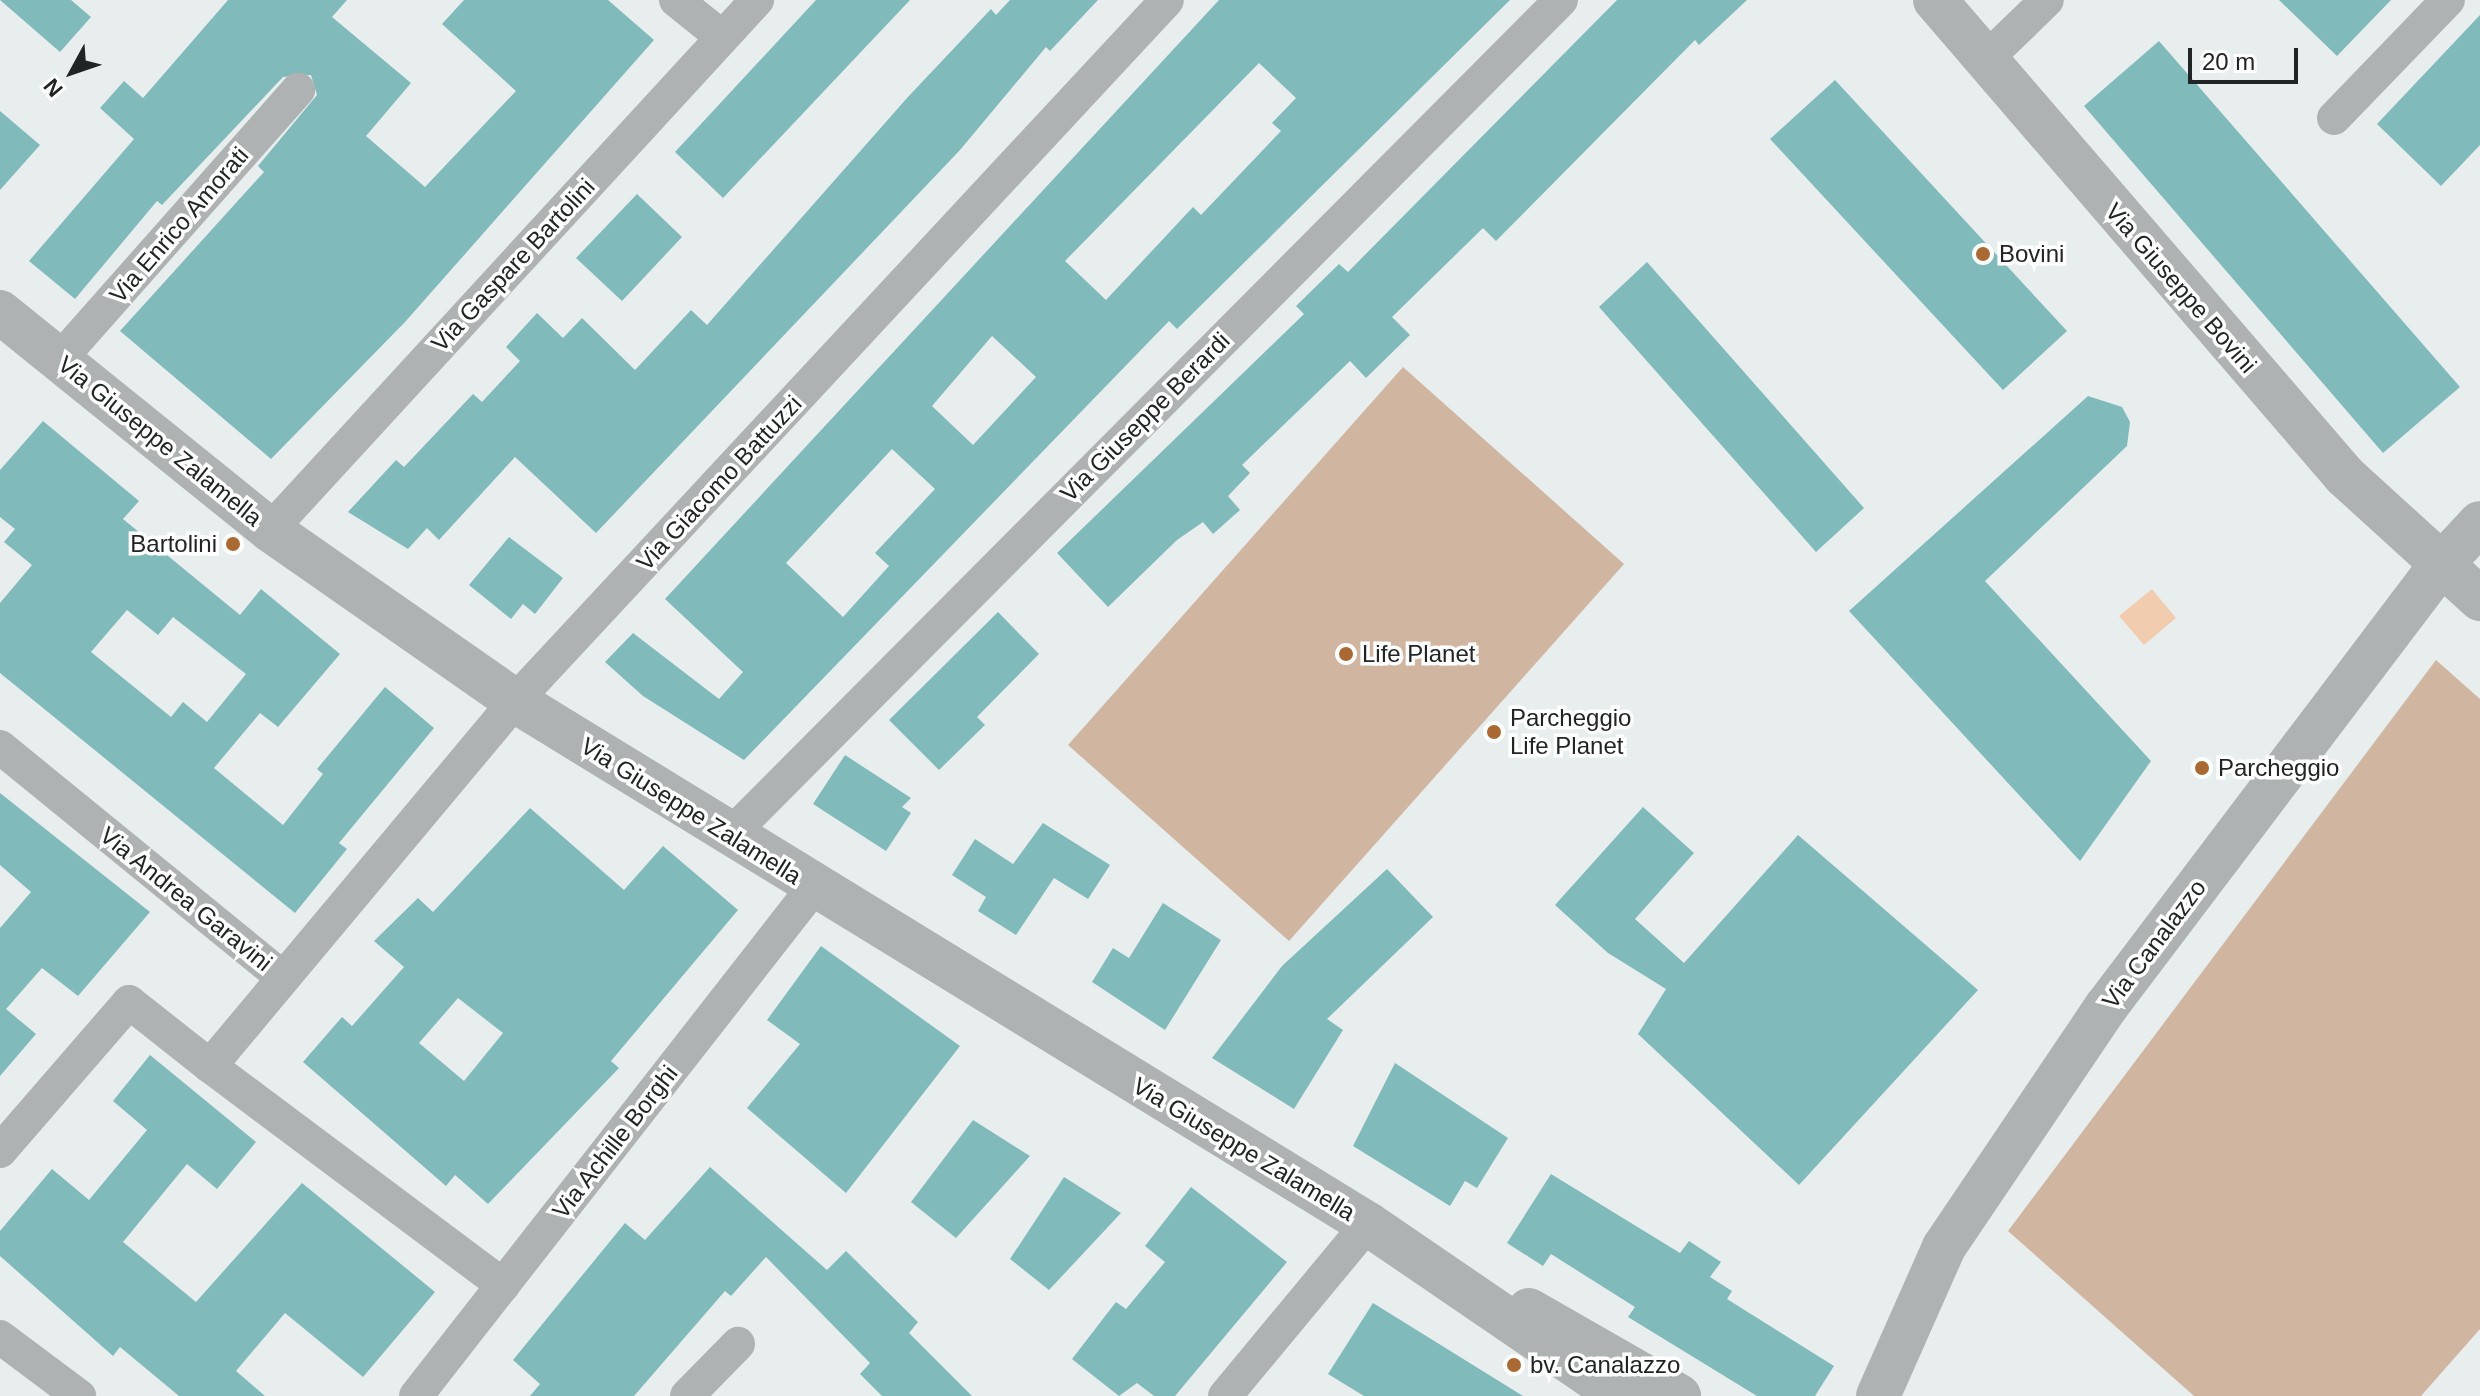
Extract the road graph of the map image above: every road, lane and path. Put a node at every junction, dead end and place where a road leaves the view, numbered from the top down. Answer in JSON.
{"nodes":[{"id":1,"x":676,"y":0,"type":"edge"},
{"id":2,"x":757,"y":0,"type":"edge"},
{"id":3,"x":1167,"y":0,"type":"edge"},
{"id":4,"x":1561,"y":0,"type":"edge"},
{"id":5,"x":1935,"y":0,"type":"edge"},
{"id":6,"x":2047,"y":0,"type":"edge"},
{"id":7,"x":2448,"y":0,"type":"edge"},
{"id":8,"x":722,"y":37,"type":"junction"},
{"id":9,"x":1985,"y":60,"type":"junction"},
{"id":10,"x":298,"y":90,"type":"dead end"},
{"id":11,"x":2334,"y":118,"type":"dead end"},
{"id":12,"x":0,"y":312,"type":"edge"},
{"id":13,"x":59,"y":360,"type":"junction"},
{"id":14,"x":2480,"y":523,"type":"edge"},
{"id":15,"x":270,"y":530,"type":"junction"},
{"id":16,"x":2439,"y":567,"type":"junction"},
{"id":17,"x":2480,"y":599,"type":"edge"},
{"id":18,"x":515,"y":701,"type":"junction"},
{"id":19,"x":0,"y":747,"type":"edge"},
{"id":20,"x":730,"y":835,"type":"junction"},
{"id":21,"x":814,"y":887,"type":"junction"},
{"id":22,"x":283,"y":978,"type":"junction"},
{"id":23,"x":210,"y":1066,"type":"junction"},
{"id":24,"x":0,"y":1151,"type":"edge"},
{"id":25,"x":1368,"y":1224,"type":"junction"},
{"id":26,"x":1419,"y":1256,"type":"junction"},
{"id":27,"x":503,"y":1285,"type":"junction"},
{"id":28,"x":0,"y":1337,"type":"edge"},
{"id":29,"x":738,"y":1344,"type":"dead end"},
{"id":30,"x":1607,"y":1393,"type":"edge"},
{"id":31,"x":79,"y":1396,"type":"edge"},
{"id":32,"x":416,"y":1396,"type":"edge"},
{"id":33,"x":687,"y":1396,"type":"edge"},
{"id":34,"x":1225,"y":1396,"type":"edge"},
{"id":35,"x":1679,"y":1396,"type":"edge"},
{"id":36,"x":1878,"y":1396,"type":"edge"}],
"edges":[{"from":1,"to":8,"type":"street"},
{"from":2,"to":8,"type":"street","name":"Via Gaspare Bartolini"},
{"from":3,"to":18,"type":"street","name":"Via Giacomo Battuzzi"},
{"from":4,"to":20,"type":"street","name":"Via Giuseppe Berardi"},
{"from":5,"to":9,"type":"street","name":"Via Giuseppe Bovini"},
{"from":6,"to":9,"type":"street"},
{"from":7,"to":11,"type":"street"},
{"from":8,"to":15,"type":"street","name":"Via Gaspare Bartolini"},
{"from":9,"to":16,"type":"street","name":"Via Giuseppe Bovini"},
{"from":10,"to":13,"type":"street","name":"Via Enrico Amorati"},
{"from":12,"to":13,"type":"street","name":"Via Giuseppe Zalamella"},
{"from":13,"to":15,"type":"street","name":"Via Giuseppe Zalamella"},
{"from":14,"to":16,"type":"street","name":"Via Canalazzo"},
{"from":15,"to":18,"type":"street","name":"Via Giuseppe Zalamella"},
{"from":16,"to":17,"type":"street","name":"Via Giuseppe Bovini"},
{"from":16,"to":36,"type":"street","name":"Via Canalazzo"},
{"from":18,"to":20,"type":"street","name":"Via Giuseppe Zalamella"},
{"from":18,"to":22,"type":"street","name":"Via Giacomo Battuzzi"},
{"from":19,"to":22,"type":"street","name":"Via Andrea Garavini"},
{"from":20,"to":21,"type":"street","name":"Via Giuseppe Zalamella"},
{"from":21,"to":25,"type":"street","name":"Via Giuseppe Zalamella"},
{"from":21,"to":27,"type":"street","name":"Via Achille Borghi"},
{"from":22,"to":23,"type":"street","name":"Via Andrea Garavini"},
{"from":23,"to":24,"type":"street"},
{"from":23,"to":27,"type":"street"},
{"from":25,"to":26,"type":"street","name":"Via Giuseppe Zalamella"},
{"from":25,"to":34,"type":"street"},
{"from":26,"to":30,"type":"street","name":"Via Giuseppe Zalamella"},
{"from":26,"to":35,"type":"street","name":"Via Giuseppe Zalamella"},
{"from":27,"to":32,"type":"street","name":"Via Achille Borghi"},
{"from":28,"to":31,"type":"street"},
{"from":29,"to":33,"type":"street"}]}
